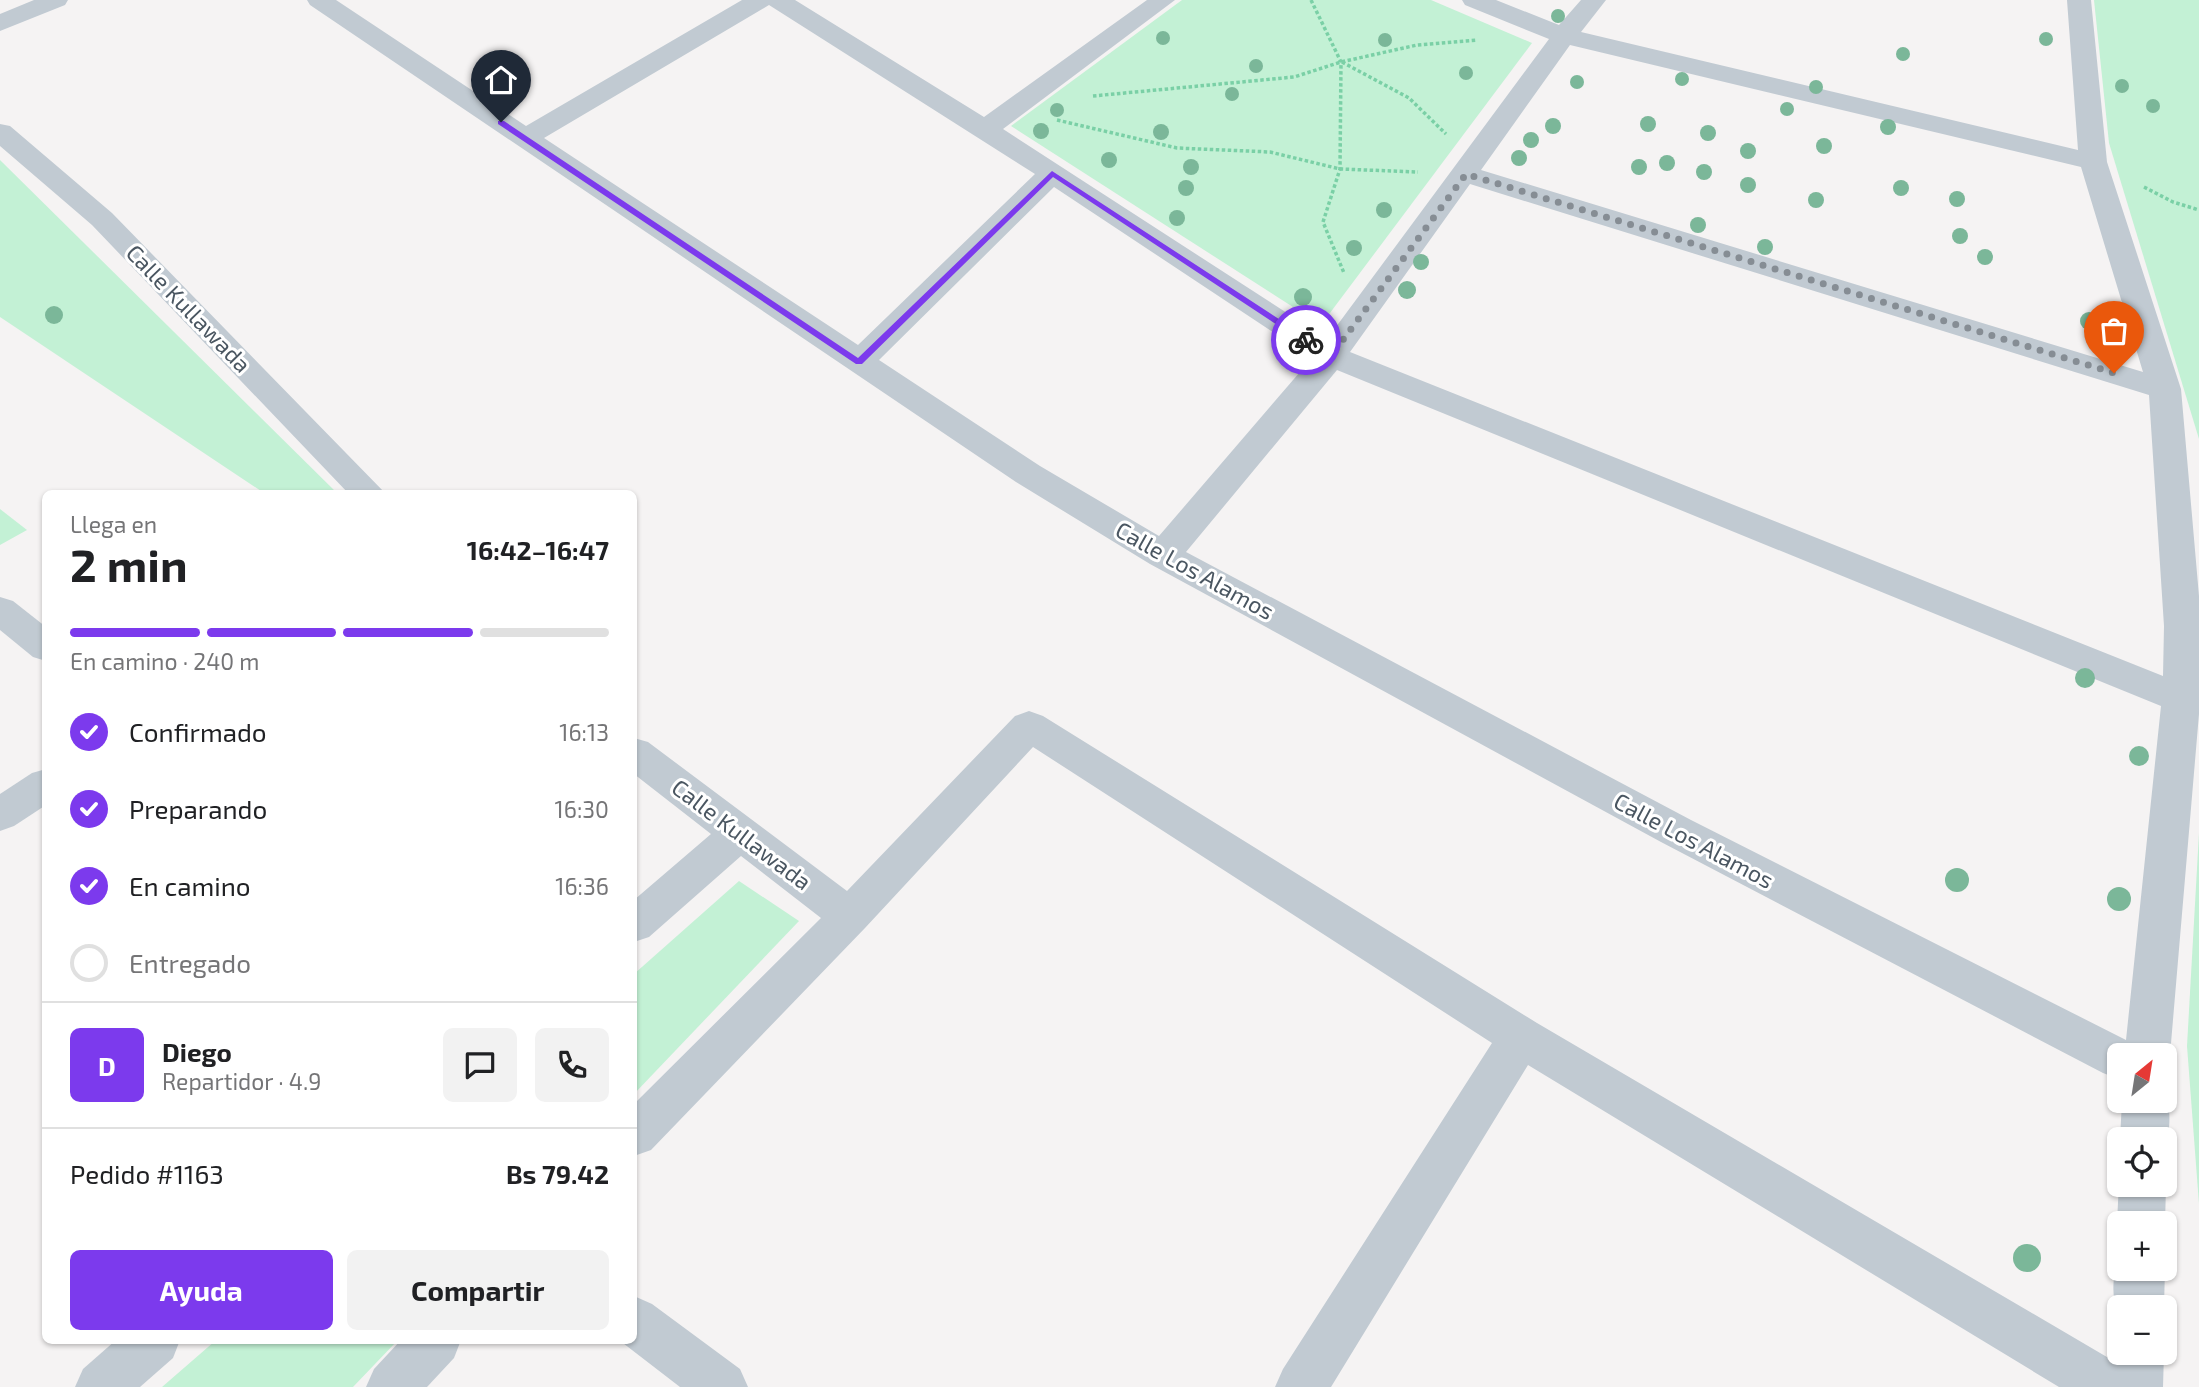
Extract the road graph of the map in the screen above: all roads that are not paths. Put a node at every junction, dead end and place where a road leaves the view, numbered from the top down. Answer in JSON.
{"nodes":[{"id":1,"x":56,"y":0,"type":"edge"},
{"id":2,"x":318,"y":0,"type":"edge"},
{"id":3,"x":760,"y":0,"type":"edge"},
{"id":4,"x":778,"y":0,"type":"edge"},
{"id":5,"x":1163,"y":0,"type":"edge"},
{"id":6,"x":1474,"y":0,"type":"edge"},
{"id":7,"x":1594,"y":0,"type":"edge"},
{"id":8,"x":2077,"y":0,"type":"edge"},
{"id":9,"x":0,"y":23,"type":"edge"},
{"id":10,"x":1564,"y":36,"type":"junction"},
{"id":11,"x":985,"y":129,"type":"junction"},
{"id":12,"x":0,"y":132,"type":"edge"},
{"id":13,"x":524,"y":138,"type":"junction"},
{"id":14,"x":2093,"y":162,"type":"junction"},
{"id":15,"x":1470,"y":168,"type":"junction"},
{"id":16,"x":1052,"y":173,"type":"junction"},
{"id":17,"x":1331,"y":356,"type":"junction"},
{"id":18,"x":859,"y":362,"type":"junction"},
{"id":19,"x":2165,"y":389,"type":"junction"},
{"id":20,"x":365,"y":490,"type":"edge"},
{"id":21,"x":1163,"y":555,"type":"junction"},
{"id":22,"x":0,"y":610,"type":"edge"},
{"id":23,"x":42,"y":645,"type":"edge"},
{"id":24,"x":2180,"y":699,"type":"junction"},
{"id":25,"x":637,"y":755,"type":"edge"},
{"id":26,"x":42,"y":787,"type":"edge"},
{"id":27,"x":0,"y":816,"type":"edge"},
{"id":28,"x":740,"y":832,"type":"junction"},
{"id":29,"x":850,"y":916,"type":"junction"},
{"id":30,"x":637,"y":922,"type":"edge"},
{"id":31,"x":1521,"y":1037,"type":"junction"},
{"id":32,"x":2148,"y":1043,"type":"edge"},
{"id":33,"x":2107,"y":1053,"type":"edge"},
{"id":34,"x":637,"y":1132,"type":"edge"},
{"id":35,"x":637,"y":1323,"type":"edge"},
{"id":36,"x":150,"y":1344,"type":"edge"},
{"id":37,"x":432,"y":1344,"type":"edge"},
{"id":38,"x":2138,"y":1365,"type":"edge"},
{"id":39,"x":101,"y":1387,"type":"edge"},
{"id":40,"x":392,"y":1387,"type":"edge"},
{"id":41,"x":722,"y":1387,"type":"edge"},
{"id":42,"x":1301,"y":1387,"type":"edge"},
{"id":43,"x":2108,"y":1387,"type":"edge"},
{"id":44,"x":2137,"y":1387,"type":"edge"}],
"edges":[{"from":1,"to":9,"type":"street"},
{"from":2,"to":13,"type":"street","name":"Calle Los Alamos"},
{"from":3,"to":13,"type":"street"},
{"from":4,"to":11,"type":"street"},
{"from":5,"to":11,"type":"street"},
{"from":6,"to":10,"type":"street"},
{"from":7,"to":10,"type":"street"},
{"from":8,"to":14,"type":"street"},
{"from":10,"to":14,"type":"street"},
{"from":10,"to":15,"type":"street"},
{"from":11,"to":16,"type":"street"},
{"from":12,"to":20,"type":"street","name":"Calle Kullawada"},
{"from":13,"to":18,"type":"street","name":"Calle Los Alamos"},
{"from":14,"to":19,"type":"street"},
{"from":15,"to":17,"type":"street"},
{"from":15,"to":19,"type":"street"},
{"from":16,"to":17,"type":"street"},
{"from":16,"to":18,"type":"street"},
{"from":17,"to":21,"type":"street"},
{"from":17,"to":24,"type":"street"},
{"from":18,"to":21,"type":"street","name":"Calle Los Alamos"},
{"from":19,"to":24,"type":"street"},
{"from":21,"to":33,"type":"street","name":"Calle Los Alamos"},
{"from":22,"to":23,"type":"street"},
{"from":24,"to":32,"type":"street"},
{"from":25,"to":28,"type":"street","name":"Calle Kullawada"},
{"from":26,"to":27,"type":"street"},
{"from":28,"to":29,"type":"street","name":"Calle Kullawada"},
{"from":28,"to":30,"type":"street"},
{"from":29,"to":31,"type":"street"},
{"from":29,"to":34,"type":"street"},
{"from":31,"to":42,"type":"street"},
{"from":31,"to":43,"type":"street"},
{"from":35,"to":41,"type":"street"},
{"from":36,"to":39,"type":"street"},
{"from":37,"to":40,"type":"street"},
{"from":38,"to":44,"type":"street"}]}
